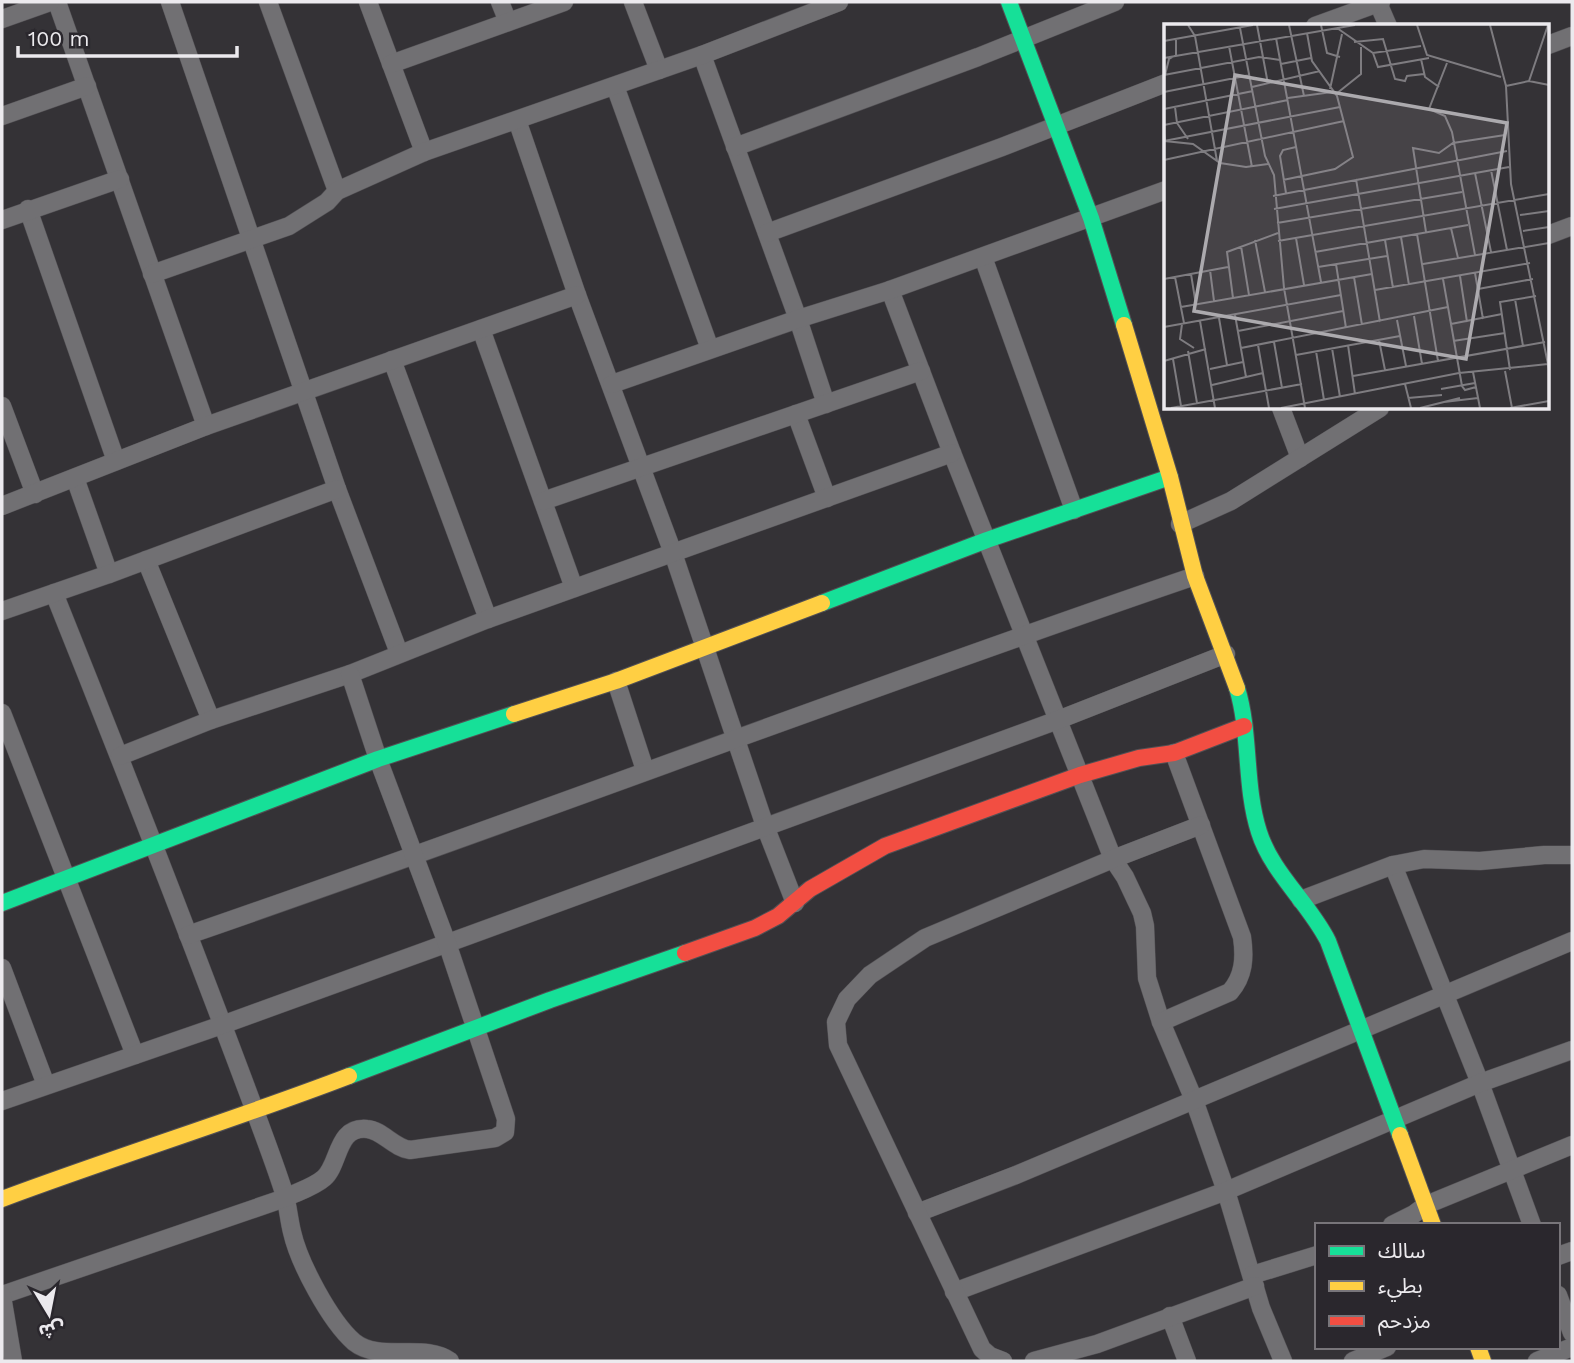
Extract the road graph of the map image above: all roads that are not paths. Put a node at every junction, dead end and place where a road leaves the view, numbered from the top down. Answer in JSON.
{"nodes":[{"id":1,"x":50,"y":2,"type":"edge"},
{"id":2,"x":57,"y":2,"type":"edge"},
{"id":3,"x":170,"y":2,"type":"edge"},
{"id":4,"x":268,"y":2,"type":"edge"},
{"id":5,"x":368,"y":2,"type":"edge"},
{"id":6,"x":500,"y":2,"type":"edge"},
{"id":7,"x":564,"y":2,"type":"edge"},
{"id":8,"x":633,"y":2,"type":"edge"},
{"id":9,"x":839,"y":2,"type":"edge"},
{"id":10,"x":1009,"y":2,"type":"edge"},
{"id":11,"x":1115,"y":2,"type":"edge"},
{"id":12,"x":1379,"y":2,"type":"edge"},
{"id":13,"x":1336,"y":9,"type":"edge"},
{"id":14,"x":2,"y":19,"type":"edge"},
{"id":15,"x":508,"y":22,"type":"junction"},
{"id":16,"x":1317,"y":24,"type":"edge"},
{"id":17,"x":1387,"y":24,"type":"edge"},
{"id":18,"x":1023,"y":37,"type":"junction"},
{"id":19,"x":1570,"y":42,"type":"edge"},
{"id":20,"x":1550,"y":45,"type":"edge"},
{"id":21,"x":702,"y":55,"type":"junction"},
{"id":22,"x":391,"y":64,"type":"junction"},
{"id":23,"x":659,"y":70,"type":"junction"},
{"id":24,"x":1164,"y":84,"type":"edge"},
{"id":25,"x":87,"y":86,"type":"junction"},
{"id":26,"x":615,"y":86,"type":"junction"},
{"id":27,"x":2,"y":116,"type":"edge"},
{"id":28,"x":517,"y":120,"type":"junction"},
{"id":29,"x":1058,"y":125,"type":"junction"},
{"id":30,"x":735,"y":147,"type":"junction"},
{"id":31,"x":424,"y":152,"type":"junction"},
{"id":32,"x":120,"y":179,"type":"junction"},
{"id":33,"x":337,"y":191,"type":"junction"},
{"id":34,"x":1164,"y":191,"type":"edge"},
{"id":35,"x":29,"y":209,"type":"junction"},
{"id":36,"x":1091,"y":218,"type":"junction"},
{"id":37,"x":2,"y":220,"type":"edge"},
{"id":38,"x":1572,"y":226,"type":"edge"},
{"id":39,"x":767,"y":233,"type":"junction"},
{"id":40,"x":1550,"y":234,"type":"edge"},
{"id":41,"x":251,"y":239,"type":"junction"},
{"id":42,"x":984,"y":257,"type":"junction"},
{"id":43,"x":152,"y":274,"type":"junction"},
{"id":44,"x":890,"y":290,"type":"junction"},
{"id":45,"x":578,"y":295,"type":"junction"},
{"id":46,"x":798,"y":319,"type":"junction"},
{"id":47,"x":481,"y":329,"type":"junction"},
{"id":48,"x":710,"y":349,"type":"junction"},
{"id":49,"x":392,"y":360,"type":"junction"},
{"id":50,"x":921,"y":371,"type":"junction"},
{"id":51,"x":612,"y":384,"type":"junction"},
{"id":52,"x":303,"y":391,"type":"junction"},
{"id":53,"x":825,"y":404,"type":"junction"},
{"id":54,"x":2,"y":406,"type":"edge"},
{"id":55,"x":1282,"y":410,"type":"edge"},
{"id":56,"x":1375,"y":410,"type":"edge"},
{"id":57,"x":796,"y":414,"type":"junction"},
{"id":58,"x":206,"y":426,"type":"junction"},
{"id":59,"x":952,"y":453,"type":"junction"},
{"id":60,"x":1300,"y":458,"type":"junction"},
{"id":61,"x":116,"y":461,"type":"junction"},
{"id":62,"x":642,"y":468,"type":"junction"},
{"id":63,"x":1170,"y":477,"type":"junction"},
{"id":64,"x":75,"y":478,"type":"junction"},
{"id":65,"x":337,"y":489,"type":"junction"},
{"id":66,"x":34,"y":494,"type":"junction"},
{"id":67,"x":827,"y":498,"type":"junction"},
{"id":68,"x":543,"y":501,"type":"junction"},
{"id":69,"x":2,"y":506,"type":"edge"},
{"id":70,"x":1074,"y":510,"type":"junction"},
{"id":71,"x":1180,"y":524,"type":"junction"},
{"id":72,"x":987,"y":540,"type":"junction"},
{"id":73,"x":673,"y":553,"type":"junction"},
{"id":74,"x":146,"y":560,"type":"junction"},
{"id":75,"x":109,"y":574,"type":"junction"},
{"id":76,"x":1195,"y":576,"type":"junction"},
{"id":77,"x":574,"y":588,"type":"junction"},
{"id":78,"x":54,"y":593,"type":"junction"},
{"id":79,"x":2,"y":611,"type":"edge"},
{"id":80,"x":488,"y":619,"type":"junction"},
{"id":81,"x":1023,"y":634,"type":"junction"},
{"id":82,"x":705,"y":648,"type":"junction"},
{"id":83,"x":399,"y":653,"type":"junction"},
{"id":84,"x":1226,"y":654,"type":"junction"},
{"id":85,"x":350,"y":674,"type":"junction"},
{"id":86,"x":616,"y":681,"type":"junction"},
{"id":87,"x":2,"y":713,"type":"edge"},
{"id":88,"x":211,"y":720,"type":"junction"},
{"id":89,"x":1059,"y":720,"type":"junction"},
{"id":90,"x":1244,"y":726,"type":"junction"},
{"id":91,"x":735,"y":738,"type":"junction"},
{"id":92,"x":1174,"y":753,"type":"junction"},
{"id":93,"x":120,"y":756,"type":"junction"},
{"id":94,"x":378,"y":759,"type":"junction"},
{"id":95,"x":645,"y":770,"type":"junction"},
{"id":96,"x":1080,"y":775,"type":"junction"},
{"id":97,"x":1201,"y":825,"type":"junction"},
{"id":98,"x":765,"y":826,"type":"junction"},
{"id":99,"x":153,"y":845,"type":"junction"},
{"id":100,"x":1572,"y":855,"type":"edge"},
{"id":101,"x":416,"y":857,"type":"junction"},
{"id":102,"x":1113,"y":859,"type":"junction"},
{"id":103,"x":1392,"y":865,"type":"junction"},
{"id":104,"x":67,"y":878,"type":"junction"},
{"id":105,"x":1301,"y":900,"type":"junction"},
{"id":106,"x":2,"y":903,"type":"edge"},
{"id":107,"x":795,"y":903,"type":"junction"},
{"id":108,"x":188,"y":936,"type":"junction"},
{"id":109,"x":1572,"y":941,"type":"edge"},
{"id":110,"x":447,"y":943,"type":"junction"},
{"id":111,"x":2,"y":968,"type":"edge"},
{"id":112,"x":1445,"y":995,"type":"junction"},
{"id":113,"x":1161,"y":1022,"type":"junction"},
{"id":114,"x":222,"y":1025,"type":"junction"},
{"id":115,"x":477,"y":1028,"type":"junction"},
{"id":116,"x":1362,"y":1029,"type":"junction"},
{"id":117,"x":1572,"y":1050,"type":"edge"},
{"id":118,"x":135,"y":1055,"type":"junction"},
{"id":119,"x":1480,"y":1083,"type":"junction"},
{"id":120,"x":46,"y":1085,"type":"junction"},
{"id":121,"x":1194,"y":1100,"type":"junction"},
{"id":122,"x":2,"y":1101,"type":"edge"},
{"id":123,"x":255,"y":1112,"type":"junction"},
{"id":124,"x":1394,"y":1119,"type":"junction"},
{"id":125,"x":1572,"y":1144,"type":"edge"},
{"id":126,"x":1512,"y":1169,"type":"junction"},
{"id":127,"x":1226,"y":1191,"type":"junction"},
{"id":128,"x":285,"y":1198,"type":"junction"},
{"id":129,"x":2,"y":1199,"type":"edge"},
{"id":130,"x":1426,"y":1205,"type":"junction"},
{"id":131,"x":917,"y":1213,"type":"junction"},
{"id":132,"x":1395,"y":1223,"type":"edge"},
{"id":133,"x":1432,"y":1223,"type":"edge"},
{"id":134,"x":1531,"y":1223,"type":"edge"},
{"id":135,"x":1315,"y":1256,"type":"edge"},
{"id":136,"x":1254,"y":1280,"type":"junction"},
{"id":137,"x":954,"y":1292,"type":"junction"},
{"id":138,"x":2,"y":1296,"type":"edge"},
{"id":139,"x":1560,"y":1300,"type":"edge"},
{"id":140,"x":1170,"y":1316,"type":"junction"},
{"id":141,"x":1572,"y":1333,"type":"edge"},
{"id":142,"x":1572,"y":1347,"type":"edge"},
{"id":143,"x":1385,"y":1353,"type":"edge"},
{"id":144,"x":992,"y":1360,"type":"edge"},
{"id":145,"x":13,"y":1361,"type":"edge"},
{"id":146,"x":450,"y":1361,"type":"edge"},
{"id":147,"x":1034,"y":1361,"type":"edge"},
{"id":148,"x":1188,"y":1361,"type":"edge"},
{"id":149,"x":1283,"y":1361,"type":"edge"},
{"id":150,"x":1353,"y":1361,"type":"edge"},
{"id":151,"x":1538,"y":1361,"type":"edge"}],
"edges":[{"from":1,"to":14,"type":"street"},
{"from":2,"to":25,"type":"street"},
{"from":3,"to":41,"type":"street"},
{"from":4,"to":33,"type":"street"},
{"from":5,"to":22,"type":"street"},
{"from":6,"to":15,"type":"street"},
{"from":7,"to":15,"type":"street"},
{"from":8,"to":23,"type":"street"},
{"from":9,"to":21,"type":"street"},
{"from":10,"to":18,"type":"street"},
{"from":11,"to":18,"type":"street"},
{"from":12,"to":13,"type":"street"},
{"from":12,"to":17,"type":"street"},
{"from":13,"to":16,"type":"street"},
{"from":15,"to":22,"type":"street"},
{"from":18,"to":29,"type":"street"},
{"from":18,"to":30,"type":"street"},
{"from":19,"to":20,"type":"street"},
{"from":21,"to":23,"type":"street"},
{"from":21,"to":30,"type":"street"},
{"from":22,"to":31,"type":"street"},
{"from":23,"to":26,"type":"street"},
{"from":24,"to":29,"type":"street"},
{"from":25,"to":27,"type":"street"},
{"from":25,"to":32,"type":"street"},
{"from":26,"to":28,"type":"street"},
{"from":26,"to":48,"type":"street"},
{"from":28,"to":31,"type":"street"},
{"from":28,"to":45,"type":"street"},
{"from":29,"to":36,"type":"street"},
{"from":29,"to":39,"type":"street"},
{"from":30,"to":39,"type":"street"},
{"from":31,"to":33,"type":"street"},
{"from":32,"to":35,"type":"street"},
{"from":32,"to":43,"type":"street"},
{"from":33,"to":41,"type":"street"},
{"from":34,"to":36,"type":"street"},
{"from":35,"to":37,"type":"street"},
{"from":35,"to":61,"type":"street"},
{"from":36,"to":42,"type":"street"},
{"from":36,"to":63,"type":"street"},
{"from":38,"to":40,"type":"street"},
{"from":39,"to":46,"type":"street"},
{"from":41,"to":43,"type":"street"},
{"from":41,"to":52,"type":"street"},
{"from":42,"to":44,"type":"street"},
{"from":42,"to":70,"type":"street"},
{"from":43,"to":58,"type":"street"},
{"from":44,"to":46,"type":"street"},
{"from":44,"to":50,"type":"street"},
{"from":45,"to":47,"type":"street"},
{"from":45,"to":51,"type":"street"},
{"from":46,"to":48,"type":"street"},
{"from":46,"to":53,"type":"street"},
{"from":47,"to":49,"type":"street"},
{"from":47,"to":68,"type":"street"},
{"from":48,"to":51,"type":"street"},
{"from":49,"to":52,"type":"street"},
{"from":49,"to":80,"type":"street"},
{"from":50,"to":53,"type":"street"},
{"from":50,"to":59,"type":"street"},
{"from":51,"to":62,"type":"street"},
{"from":52,"to":58,"type":"street"},
{"from":52,"to":65,"type":"street"},
{"from":53,"to":57,"type":"street"},
{"from":54,"to":66,"type":"street"},
{"from":55,"to":60,"type":"street"},
{"from":56,"to":60,"type":"street"},
{"from":57,"to":62,"type":"street"},
{"from":57,"to":67,"type":"street"},
{"from":58,"to":61,"type":"street"},
{"from":59,"to":67,"type":"street"},
{"from":59,"to":72,"type":"street"},
{"from":60,"to":71,"type":"street"},
{"from":61,"to":64,"type":"street"},
{"from":62,"to":68,"type":"street"},
{"from":62,"to":73,"type":"street"},
{"from":63,"to":70,"type":"street"},
{"from":63,"to":71,"type":"street"},
{"from":64,"to":66,"type":"street"},
{"from":64,"to":75,"type":"street"},
{"from":65,"to":74,"type":"street"},
{"from":65,"to":83,"type":"street"},
{"from":66,"to":69,"type":"street"},
{"from":67,"to":73,"type":"street"},
{"from":68,"to":77,"type":"street"},
{"from":70,"to":72,"type":"street"},
{"from":71,"to":76,"type":"street"},
{"from":72,"to":81,"type":"street"},
{"from":72,"to":82,"type":"street"},
{"from":73,"to":77,"type":"street"},
{"from":73,"to":82,"type":"street"},
{"from":74,"to":75,"type":"street"},
{"from":74,"to":88,"type":"street"},
{"from":75,"to":78,"type":"street"},
{"from":76,"to":81,"type":"street"},
{"from":76,"to":84,"type":"street"},
{"from":77,"to":80,"type":"street"},
{"from":78,"to":79,"type":"street"},
{"from":78,"to":93,"type":"street"},
{"from":80,"to":83,"type":"street"},
{"from":81,"to":89,"type":"street"},
{"from":81,"to":91,"type":"street"},
{"from":82,"to":86,"type":"street"},
{"from":82,"to":91,"type":"street"},
{"from":83,"to":85,"type":"street"},
{"from":84,"to":89,"type":"street"},
{"from":84,"to":90,"type":"street"},
{"from":85,"to":88,"type":"street"},
{"from":85,"to":94,"type":"street"},
{"from":86,"to":94,"type":"street"},
{"from":86,"to":95,"type":"street"},
{"from":87,"to":104,"type":"street"},
{"from":88,"to":93,"type":"street"},
{"from":89,"to":96,"type":"street"},
{"from":89,"to":98,"type":"street"},
{"from":90,"to":92,"type":"street"},
{"from":90,"to":105,"type":"street"},
{"from":91,"to":95,"type":"street"},
{"from":91,"to":98,"type":"street"},
{"from":92,"to":96,"type":"street"},
{"from":92,"to":97,"type":"street"},
{"from":93,"to":99,"type":"street"},
{"from":94,"to":99,"type":"street"},
{"from":94,"to":101,"type":"street"},
{"from":95,"to":101,"type":"street"},
{"from":96,"to":102,"type":"street"},
{"from":96,"to":107,"type":"street"},
{"from":97,"to":102,"type":"street"},
{"from":97,"to":113,"type":"street"},
{"from":98,"to":107,"type":"street"},
{"from":98,"to":110,"type":"street"},
{"from":99,"to":104,"type":"street"},
{"from":99,"to":108,"type":"street"},
{"from":100,"to":103,"type":"street"},
{"from":101,"to":108,"type":"street"},
{"from":101,"to":110,"type":"street"},
{"from":102,"to":113,"type":"street"},
{"from":102,"to":131,"type":"street"},
{"from":103,"to":105,"type":"street"},
{"from":103,"to":112,"type":"street"},
{"from":104,"to":106,"type":"street"},
{"from":104,"to":118,"type":"street"},
{"from":105,"to":116,"type":"street"},
{"from":107,"to":115,"type":"street"},
{"from":108,"to":114,"type":"street"},
{"from":109,"to":112,"type":"street"},
{"from":110,"to":114,"type":"street"},
{"from":110,"to":115,"type":"street"},
{"from":111,"to":120,"type":"street"},
{"from":112,"to":116,"type":"street"},
{"from":112,"to":119,"type":"street"},
{"from":113,"to":121,"type":"street"},
{"from":114,"to":118,"type":"street"},
{"from":114,"to":123,"type":"street"},
{"from":115,"to":123,"type":"street"},
{"from":115,"to":128,"type":"street"},
{"from":116,"to":121,"type":"street"},
{"from":116,"to":124,"type":"street"},
{"from":117,"to":119,"type":"street"},
{"from":118,"to":120,"type":"street"},
{"from":119,"to":124,"type":"street"},
{"from":119,"to":126,"type":"street"},
{"from":120,"to":122,"type":"street"},
{"from":121,"to":127,"type":"street"},
{"from":121,"to":131,"type":"street"},
{"from":123,"to":128,"type":"street"},
{"from":123,"to":129,"type":"street"},
{"from":124,"to":127,"type":"street"},
{"from":124,"to":130,"type":"street"},
{"from":125,"to":126,"type":"street"},
{"from":126,"to":130,"type":"street"},
{"from":126,"to":134,"type":"street"},
{"from":127,"to":136,"type":"street"},
{"from":127,"to":137,"type":"street"},
{"from":128,"to":138,"type":"street"},
{"from":128,"to":146,"type":"street"},
{"from":130,"to":132,"type":"street"},
{"from":130,"to":133,"type":"street"},
{"from":131,"to":137,"type":"street"},
{"from":135,"to":136,"type":"street"},
{"from":136,"to":140,"type":"street"},
{"from":136,"to":149,"type":"street"},
{"from":137,"to":144,"type":"street"},
{"from":138,"to":145,"type":"street"},
{"from":139,"to":141,"type":"street"},
{"from":140,"to":147,"type":"street"},
{"from":140,"to":148,"type":"street"},
{"from":142,"to":151,"type":"street"},
{"from":143,"to":150,"type":"street"}]}
